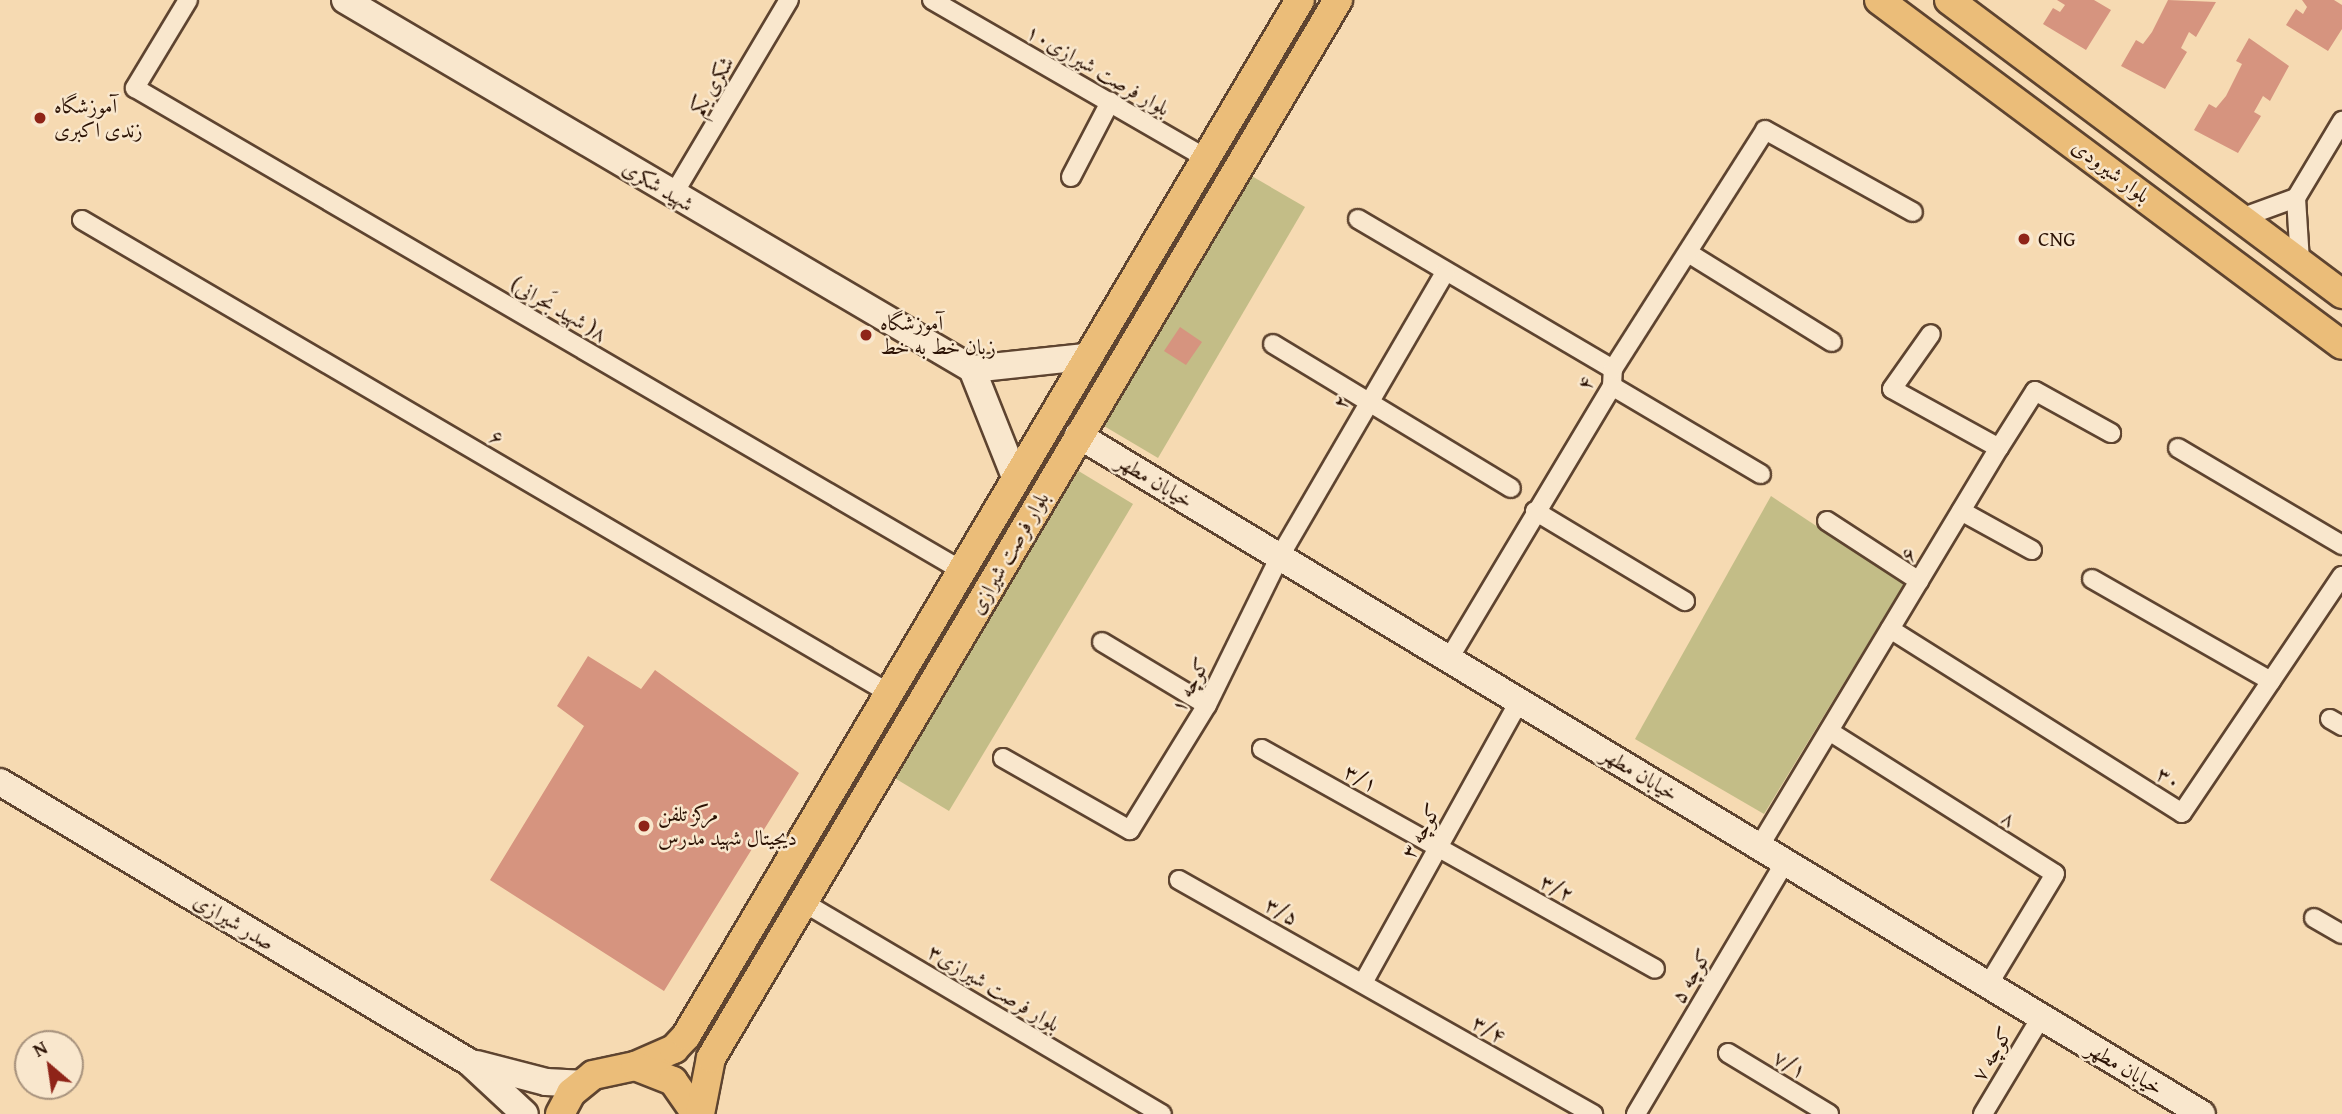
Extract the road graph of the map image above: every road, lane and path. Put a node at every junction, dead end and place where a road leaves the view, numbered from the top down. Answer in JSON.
{"nodes":[{"id":1,"x":188,"y":0,"type":"edge"},
{"id":2,"x":345,"y":0,"type":"edge"},
{"id":3,"x":789,"y":0,"type":"edge"},
{"id":4,"x":932,"y":0,"type":"edge"},
{"id":5,"x":1300,"y":0,"type":"edge"},
{"id":6,"x":1338,"y":0,"type":"edge"},
{"id":7,"x":1879,"y":0,"type":"edge"},
{"id":8,"x":1949,"y":0,"type":"edge"},
{"id":9,"x":1110,"y":102,"type":"junction"},
{"id":10,"x":2342,"y":121,"type":"edge"},
{"id":11,"x":1206,"y":158,"type":"junction"},
{"id":12,"x":1071,"y":177,"type":"dead end"},
{"id":13,"x":673,"y":195,"type":"junction"},
{"id":14,"x":2296,"y":198,"type":"junction"},
{"id":15,"x":1913,"y":212,"type":"dead end"},
{"id":16,"x":2241,"y":218,"type":"junction"},
{"id":17,"x":1358,"y":219,"type":"dead end"},
{"id":18,"x":82,"y":220,"type":"dead end"},
{"id":19,"x":1690,"y":254,"type":"junction"},
{"id":20,"x":2300,"y":262,"type":"junction"},
{"id":21,"x":1444,"y":273,"type":"junction"},
{"id":22,"x":2342,"y":294,"type":"edge"},
{"id":23,"x":1931,"y":334,"type":"dead end"},
{"id":24,"x":1832,"y":342,"type":"dead end"},
{"id":25,"x":1273,"y":344,"type":"dead end"},
{"id":26,"x":2342,"y":345,"type":"edge"},
{"id":27,"x":1085,"y":357,"type":"junction"},
{"id":28,"x":972,"y":369,"type":"junction"},
{"id":29,"x":1613,"y":378,"type":"junction"},
{"id":30,"x":1368,"y":402,"type":"junction"},
{"id":31,"x":2111,"y":433,"type":"dead end"},
{"id":32,"x":1078,"y":435,"type":"junction"},
{"id":33,"x":1998,"y":448,"type":"junction"},
{"id":34,"x":2178,"y":448,"type":"dead end"},
{"id":35,"x":1761,"y":474,"type":"dead end"},
{"id":36,"x":1015,"y":477,"type":"junction"},
{"id":37,"x":1511,"y":488,"type":"dead end"},
{"id":38,"x":1961,"y":511,"type":"junction"},
{"id":39,"x":1535,"y":512,"type":"junction"},
{"id":40,"x":1827,"y":521,"type":"dead end"},
{"id":41,"x":2342,"y":545,"type":"edge"},
{"id":42,"x":2032,"y":550,"type":"dead end"},
{"id":43,"x":1280,"y":556,"type":"junction"},
{"id":44,"x":961,"y":570,"type":"junction"},
{"id":45,"x":2342,"y":576,"type":"edge"},
{"id":46,"x":2092,"y":579,"type":"dead end"},
{"id":47,"x":1919,"y":582,"type":"junction"},
{"id":48,"x":1685,"y":601,"type":"dead end"},
{"id":49,"x":1890,"y":629,"type":"junction"},
{"id":50,"x":1102,"y":642,"type":"dead end"},
{"id":51,"x":1450,"y":657,"type":"junction"},
{"id":52,"x":2271,"y":681,"type":"junction"},
{"id":53,"x":889,"y":693,"type":"junction"},
{"id":54,"x":1519,"y":701,"type":"junction"},
{"id":55,"x":1207,"y":705,"type":"junction"},
{"id":56,"x":1829,"y":731,"type":"junction"},
{"id":57,"x":1262,"y":749,"type":"dead end"},
{"id":58,"x":1003,"y":758,"type":"dead end"},
{"id":59,"x":0,"y":782,"type":"edge"},
{"id":60,"x":1438,"y":847,"type":"junction"},
{"id":61,"x":1759,"y":847,"type":"junction"},
{"id":62,"x":1785,"y":862,"type":"junction"},
{"id":63,"x":1179,"y":880,"type":"dead end"},
{"id":64,"x":803,"y":902,"type":"junction"},
{"id":65,"x":2314,"y":918,"type":"dead end"},
{"id":66,"x":2342,"y":934,"type":"edge"},
{"id":67,"x":1655,"y":969,"type":"dead end"},
{"id":68,"x":1363,"y":983,"type":"junction"},
{"id":69,"x":1987,"y":985,"type":"junction"},
{"id":70,"x":2041,"y":1017,"type":"junction"},
{"id":71,"x":1728,"y":1053,"type":"dead end"},
{"id":72,"x":469,"y":1062,"type":"junction"},
{"id":73,"x":635,"y":1066,"type":"junction"},
{"id":74,"x":580,"y":1084,"type":"junction"},
{"id":75,"x":525,"y":1114,"type":"edge"},
{"id":76,"x":560,"y":1114,"type":"edge"},
{"id":77,"x":698,"y":1114,"type":"edge"},
{"id":78,"x":1162,"y":1114,"type":"edge"},
{"id":79,"x":1593,"y":1114,"type":"edge"},
{"id":80,"x":1636,"y":1114,"type":"edge"},
{"id":81,"x":1829,"y":1114,"type":"edge"},
{"id":82,"x":1983,"y":1114,"type":"edge"},
{"id":83,"x":2202,"y":1114,"type":"edge"}],
"edges":[{"from":1,"to":44,"type":"street","name":"(شهید بَحرانی )۸"},
{"from":2,"to":13,"type":"street","name":"شهید شکری"},
{"from":3,"to":13,"type":"street","name":"شکری یکم"},
{"from":4,"to":9,"type":"street","name":"بلوار فرصت شیرازی۱۰"},
{"from":5,"to":11,"type":"main road","name":"بلوار فرصت شیرازی"},
{"from":6,"to":32,"type":"main road","name":"بلوار فرصت شیرازی"},
{"from":7,"to":26,"type":"main road","name":"بلوار شیرودی"},
{"from":8,"to":16,"type":"main road","name":"بلوار شیرودی"},
{"from":9,"to":11,"type":"street","name":"بلوار فرصت شیرازی۱۰"},
{"from":9,"to":12,"type":"street"},
{"from":10,"to":14,"type":"street"},
{"from":11,"to":27,"type":"main road","name":"بلوار فرصت شیرازی"},
{"from":13,"to":28,"type":"street","name":"شهید شکری"},
{"from":14,"to":16,"type":"street"},
{"from":14,"to":20,"type":"street"},
{"from":15,"to":19,"type":"street","name":"۴"},
{"from":16,"to":20,"type":"main road","name":"بلوار شیرودی"},
{"from":17,"to":21,"type":"street"},
{"from":18,"to":53,"type":"street","name":"۶"},
{"from":19,"to":24,"type":"street"},
{"from":19,"to":29,"type":"street","name":"۴"},
{"from":20,"to":22,"type":"main road","name":"بلوار شیرودی"},
{"from":21,"to":29,"type":"street"},
{"from":21,"to":30,"type":"street","name":"۲"},
{"from":23,"to":33,"type":"street"},
{"from":25,"to":30,"type":"street"},
{"from":27,"to":28,"type":"street"},
{"from":27,"to":36,"type":"main road","name":"بلوار فرصت شیرازی"},
{"from":28,"to":36,"type":"street"},
{"from":29,"to":35,"type":"street"},
{"from":29,"to":39,"type":"street","name":"۴"},
{"from":30,"to":37,"type":"street"},
{"from":30,"to":43,"type":"street","name":"۲"},
{"from":31,"to":33,"type":"street","name":"۶"},
{"from":32,"to":43,"type":"street","name":"خیابان مطهر"},
{"from":32,"to":64,"type":"main road","name":"بلوار فرصت شیرازی"},
{"from":33,"to":38,"type":"street","name":"۶"},
{"from":34,"to":41,"type":"street"},
{"from":36,"to":44,"type":"main road","name":"بلوار فرصت شیرازی"},
{"from":38,"to":42,"type":"street"},
{"from":38,"to":47,"type":"street","name":"۶"},
{"from":39,"to":48,"type":"street"},
{"from":39,"to":51,"type":"street","name":"۴"},
{"from":40,"to":47,"type":"street"},
{"from":43,"to":51,"type":"street","name":"خیابان مطهر"},
{"from":43,"to":55,"type":"street","name":"کوچه ۱"},
{"from":44,"to":53,"type":"main road","name":"بلوار فرصت شیرازی"},
{"from":45,"to":52,"type":"street","name":"۳۰"},
{"from":46,"to":52,"type":"street"},
{"from":47,"to":49,"type":"street","name":"۶"},
{"from":49,"to":52,"type":"street","name":"۳۰"},
{"from":49,"to":56,"type":"street","name":"۶"},
{"from":50,"to":55,"type":"street"},
{"from":51,"to":54,"type":"street","name":"خیابان مطهر"},
{"from":53,"to":73,"type":"main road","name":"بلوار فرصت شیرازی"},
{"from":54,"to":60,"type":"street","name":"کوچه ۳"},
{"from":54,"to":61,"type":"street","name":"خیابان مطهر"},
{"from":55,"to":58,"type":"street","name":"کوچه ۱"},
{"from":56,"to":61,"type":"street","name":"۶"},
{"from":56,"to":69,"type":"street","name":"۸"},
{"from":57,"to":60,"type":"street","name":"۳/۱"},
{"from":59,"to":72,"type":"street","name":"صدر شیرازی"},
{"from":60,"to":67,"type":"street","name":"۳/۲"},
{"from":60,"to":68,"type":"street","name":"کوچه ۳"},
{"from":61,"to":62,"type":"street","name":"خیابان مطهر"},
{"from":62,"to":69,"type":"street","name":"خیابان مطهر"},
{"from":62,"to":80,"type":"street","name":"کوچه ۵"},
{"from":63,"to":68,"type":"street","name":"۳/۵"},
{"from":64,"to":77,"type":"main road","name":"بلوار فرصت شیرازی"},
{"from":64,"to":78,"type":"street","name":"۳بلوار فرصت شیرازی"},
{"from":65,"to":66,"type":"street"},
{"from":68,"to":79,"type":"street","name":"۳/۴"},
{"from":69,"to":70,"type":"street","name":"خیابان مطهر"},
{"from":70,"to":82,"type":"street","name":"کوچه ۷"},
{"from":70,"to":83,"type":"street","name":"خیابان مطهر"},
{"from":71,"to":81,"type":"street","name":"۷/۱"},
{"from":72,"to":74,"type":"street","name":"صدر شیرازی"},
{"from":72,"to":75,"type":"street","name":"صدر شیرازی"},
{"from":73,"to":74,"type":"main road","name":"بلوار فرصت شیرازی"},
{"from":73,"to":77,"type":"main road"},
{"from":74,"to":76,"type":"main road"}]}
